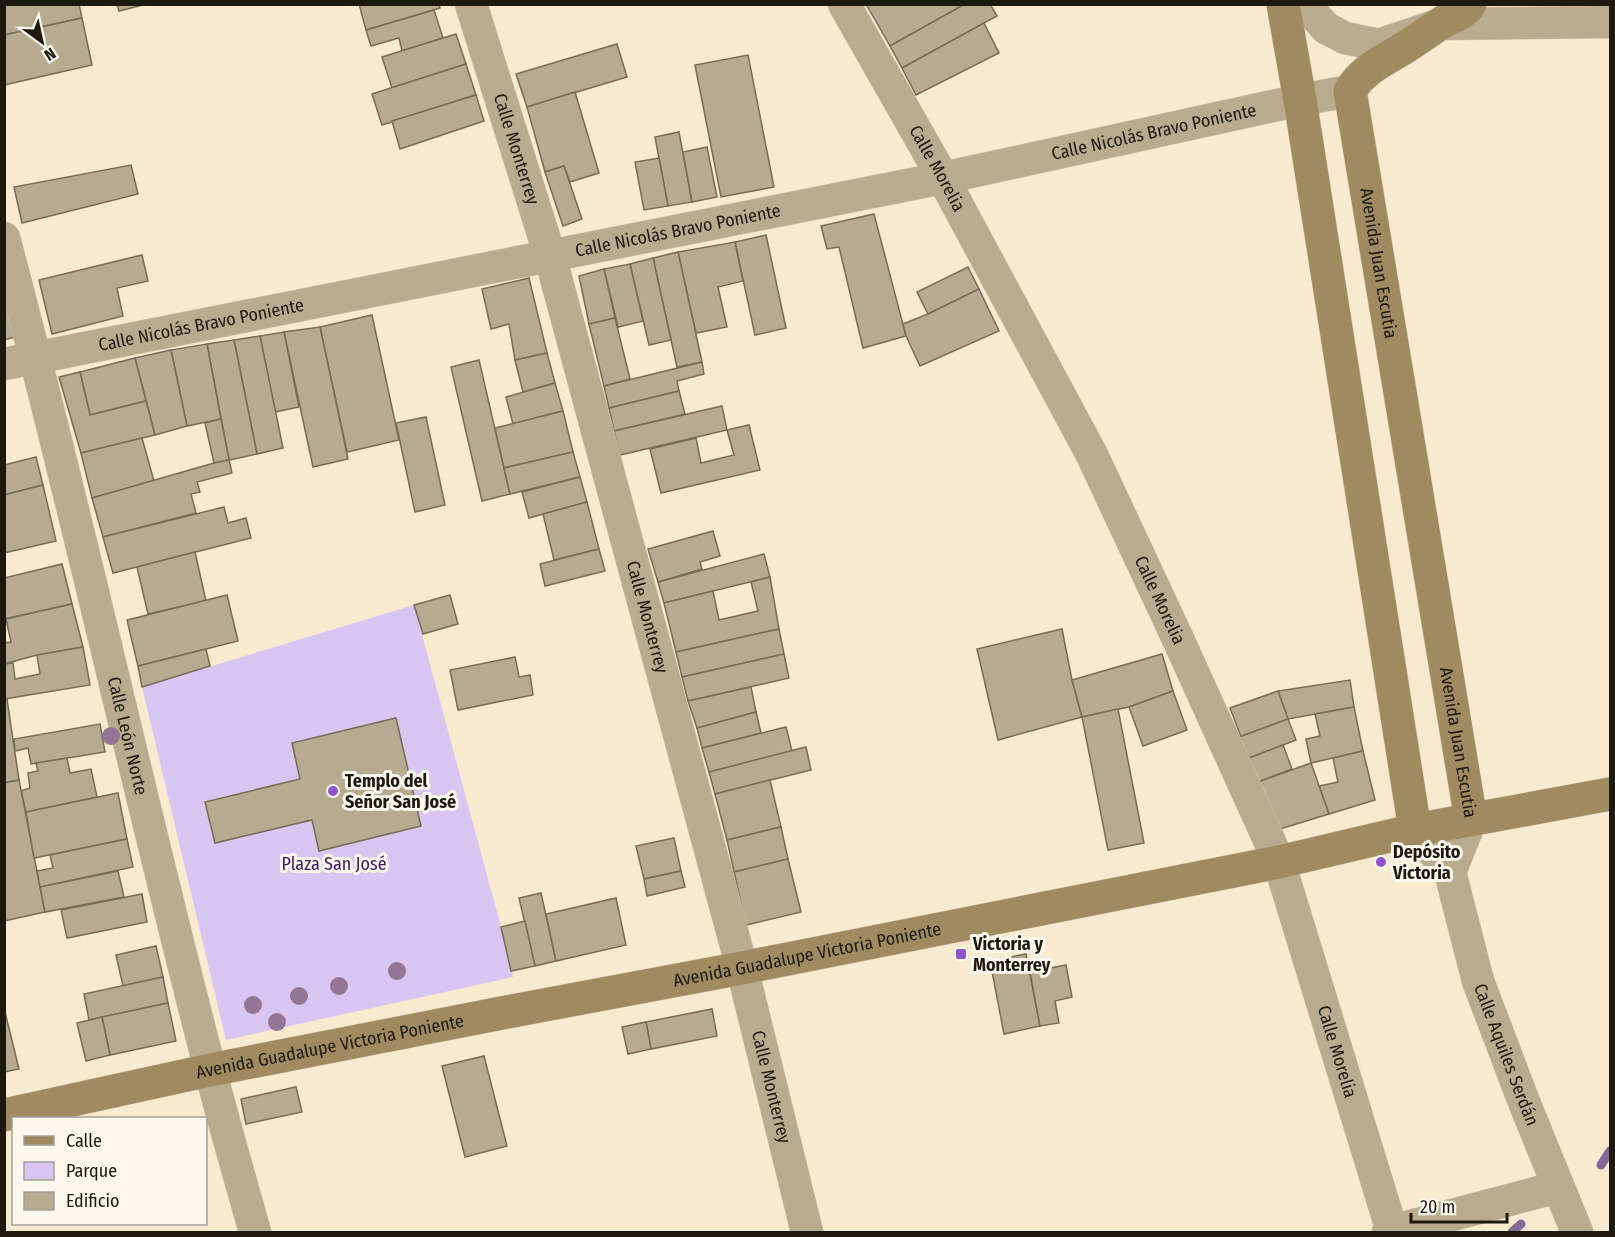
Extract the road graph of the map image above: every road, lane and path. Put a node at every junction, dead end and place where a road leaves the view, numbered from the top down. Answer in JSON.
{"nodes":[{"id":1,"x":471,"y":4,"type":"edge"},
{"id":2,"x":844,"y":4,"type":"edge"},
{"id":3,"x":1283,"y":4,"type":"edge"},
{"id":4,"x":1304,"y":4,"type":"edge"},
{"id":5,"x":1470,"y":4,"type":"edge"},
{"id":6,"x":1611,"y":22,"type":"edge"},
{"id":7,"x":1441,"y":24,"type":"junction"},
{"id":8,"x":1350,"y":91,"type":"junction"},
{"id":9,"x":1300,"y":100,"type":"junction"},
{"id":10,"x":943,"y":178,"type":"junction"},
{"id":11,"x":4,"y":238,"type":"edge"},
{"id":12,"x":550,"y":256,"type":"junction"},
{"id":13,"x":36,"y":358,"type":"junction"},
{"id":14,"x":4,"y":364,"type":"edge"},
{"id":15,"x":1611,"y":795,"type":"edge"},
{"id":16,"x":1471,"y":820,"type":"junction"},
{"id":17,"x":1415,"y":830,"type":"junction"},
{"id":18,"x":1279,"y":862,"type":"junction"},
{"id":19,"x":1450,"y":872,"type":"junction"},
{"id":20,"x":742,"y":968,"type":"junction"},
{"id":21,"x":210,"y":1070,"type":"junction"},
{"id":22,"x":4,"y":1115,"type":"edge"},
{"id":23,"x":1558,"y":1187,"type":"junction"},
{"id":24,"x":1390,"y":1232,"type":"edge"},
{"id":25,"x":255,"y":1233,"type":"edge"},
{"id":26,"x":807,"y":1233,"type":"edge"},
{"id":27,"x":1577,"y":1233,"type":"edge"}],
"edges":[{"from":1,"to":12,"type":"street","name":"Calle Monterrey"},
{"from":2,"to":10,"type":"street","name":"Calle Morelia"},
{"from":3,"to":9,"type":"main road"},
{"from":4,"to":7,"type":"street"},
{"from":5,"to":7,"type":"main road"},
{"from":6,"to":7,"type":"street"},
{"from":7,"to":8,"type":"main road"},
{"from":8,"to":9,"type":"street","name":"Calle Nicolás Bravo Poniente"},
{"from":8,"to":16,"type":"main road","name":"Avenida Juan Escutia"},
{"from":9,"to":10,"type":"street","name":"Calle Nicolás Bravo Poniente"},
{"from":9,"to":17,"type":"main road"},
{"from":10,"to":12,"type":"street","name":"Calle Nicolás Bravo Poniente"},
{"from":10,"to":18,"type":"street","name":"Calle Morelia"},
{"from":11,"to":13,"type":"street","name":"Calle León Norte"},
{"from":12,"to":13,"type":"street","name":"Calle Nicolás Bravo Poniente"},
{"from":12,"to":20,"type":"street","name":"Calle Monterrey"},
{"from":13,"to":14,"type":"street","name":"Calle Nicolás Bravo Poniente"},
{"from":13,"to":21,"type":"street","name":"Calle León Norte"},
{"from":15,"to":16,"type":"main road","name":"Avenida Guadalupe Victoria Poniente"},
{"from":16,"to":17,"type":"main road","name":"Avenida Guadalupe Victoria Poniente"},
{"from":16,"to":19,"type":"street","name":"Avenida Juan Escutia"},
{"from":17,"to":18,"type":"main road","name":"Avenida Guadalupe Victoria Poniente"},
{"from":17,"to":19,"type":"street"},
{"from":18,"to":20,"type":"main road","name":"Avenida Guadalupe Victoria Poniente"},
{"from":18,"to":24,"type":"street","name":"Calle Morelia"},
{"from":19,"to":23,"type":"street","name":"Calle Aquiles Serdán"},
{"from":20,"to":21,"type":"main road","name":"Avenida Guadalupe Victoria Poniente"},
{"from":20,"to":26,"type":"street","name":"Calle Monterrey"},
{"from":21,"to":22,"type":"main road","name":"Avenida Guadalupe Victoria Poniente"},
{"from":21,"to":25,"type":"street","name":"Calle León Norte"},
{"from":23,"to":24,"type":"street"},
{"from":23,"to":27,"type":"street","name":"Calle Aquiles Serdán"}]}
